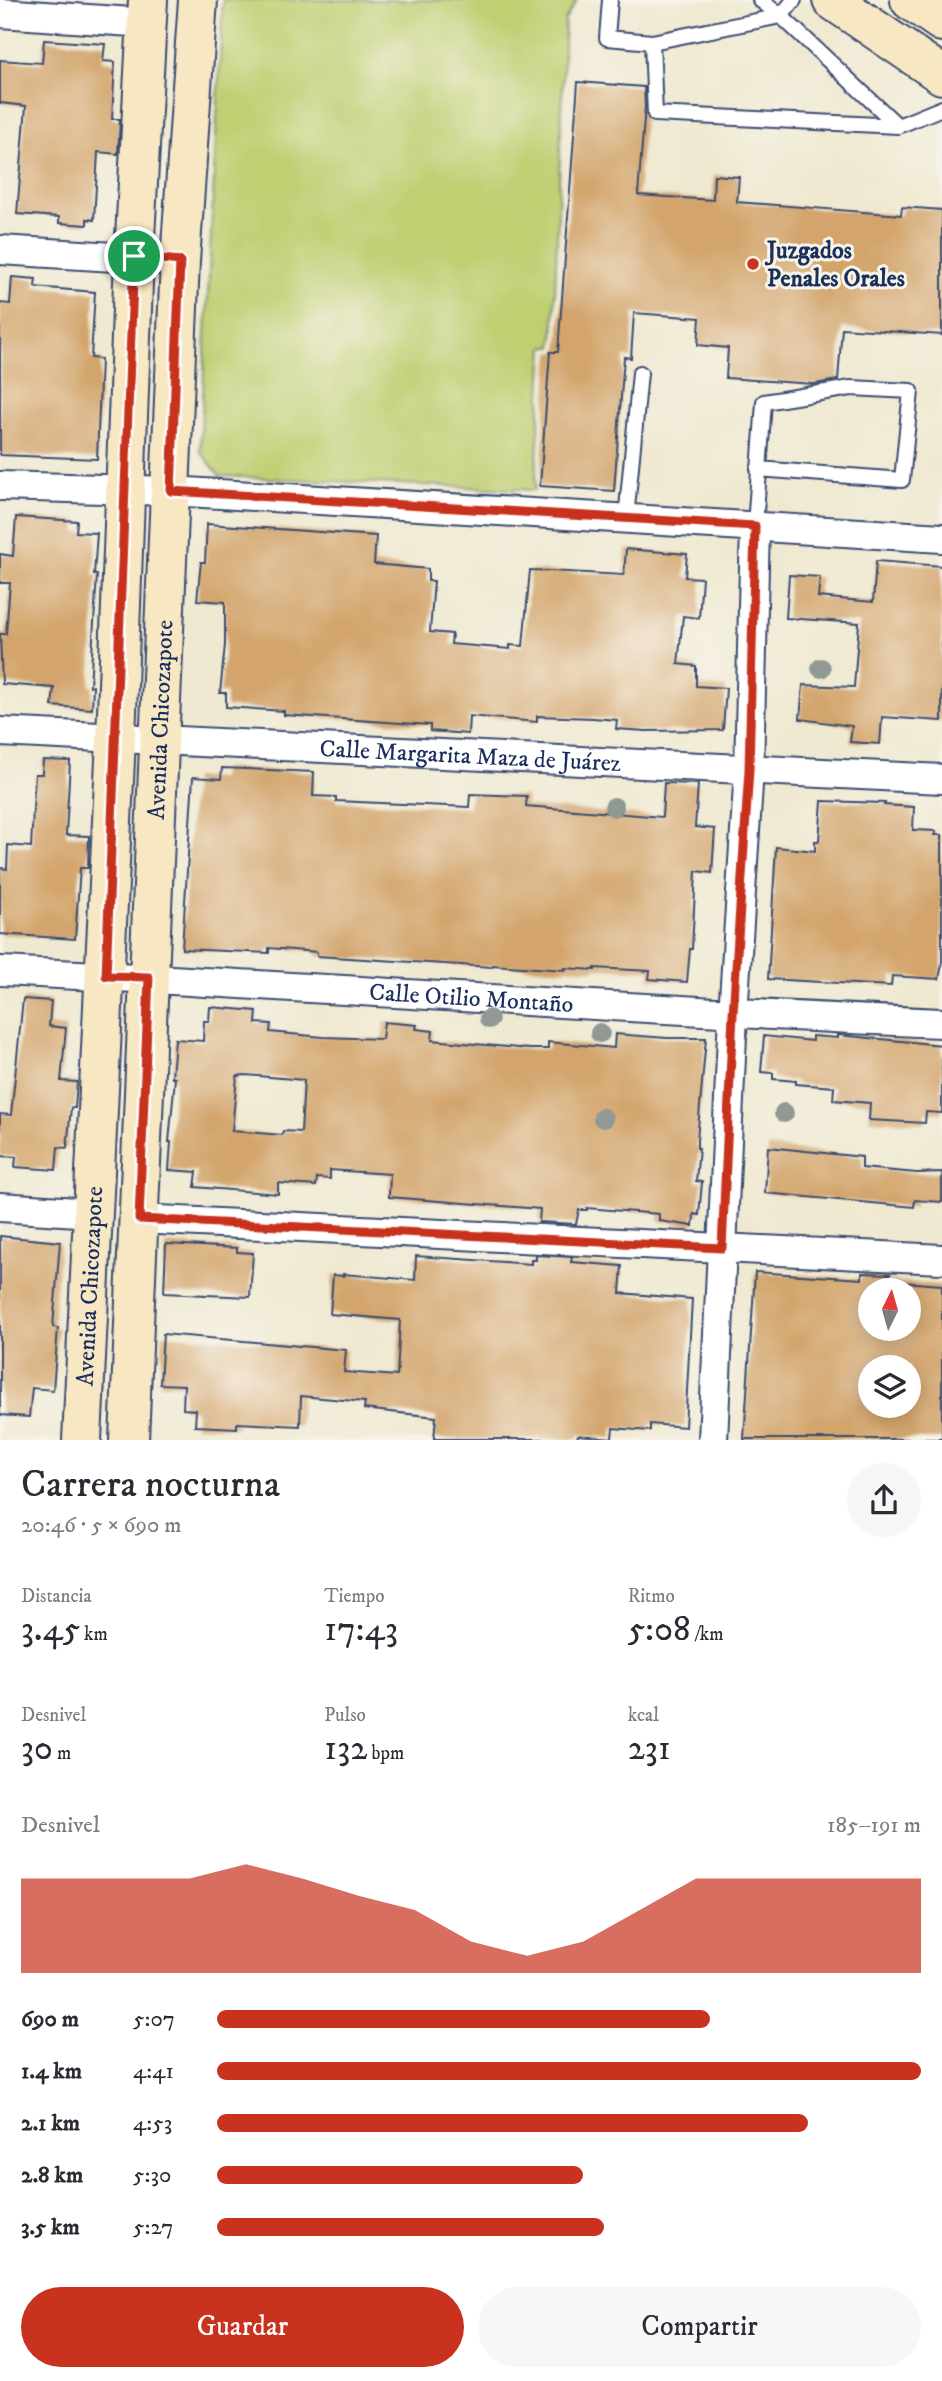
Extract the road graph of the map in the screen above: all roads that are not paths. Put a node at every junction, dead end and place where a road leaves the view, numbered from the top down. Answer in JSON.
{"nodes":[{"id":1,"x":198,"y":0,"type":"edge"},
{"id":2,"x":610,"y":0,"type":"edge"},
{"id":3,"x":760,"y":0,"type":"edge"},
{"id":4,"x":794,"y":0,"type":"edge"},
{"id":5,"x":832,"y":0,"type":"edge"},
{"id":6,"x":910,"y":0,"type":"edge"},
{"id":7,"x":148,"y":11,"type":"edge"},
{"id":8,"x":0,"y":13,"type":"edge"},
{"id":9,"x":781,"y":16,"type":"junction"},
{"id":10,"x":942,"y":22,"type":"edge"},
{"id":11,"x":652,"y":42,"type":"junction"},
{"id":12,"x":942,"y":75,"type":"edge"},
{"id":13,"x":942,"y":108,"type":"edge"},
{"id":14,"x":898,"y":126,"type":"junction"},
{"id":15,"x":0,"y":250,"type":"edge"},
{"id":16,"x":134,"y":256,"type":"junction"},
{"id":17,"x":180,"y":261,"type":"junction"},
{"id":18,"x":640,"y":373,"type":"dead end"},
{"id":19,"x":758,"y":470,"type":"junction"},
{"id":20,"x":0,"y":486,"type":"edge"},
{"id":21,"x":125,"y":491,"type":"junction"},
{"id":22,"x":171,"y":491,"type":"junction"},
{"id":23,"x":626,"y":519,"type":"junction"},
{"id":24,"x":755,"y":526,"type":"junction"},
{"id":25,"x":942,"y":538,"type":"edge"},
{"id":26,"x":0,"y":732,"type":"edge"},
{"id":27,"x":116,"y":739,"type":"junction"},
{"id":28,"x":161,"y":740,"type":"junction"},
{"id":29,"x":749,"y":770,"type":"junction"},
{"id":30,"x":942,"y":779,"type":"edge"},
{"id":31,"x":0,"y":971,"type":"edge"},
{"id":32,"x":106,"y":976,"type":"junction"},
{"id":33,"x":149,"y":977,"type":"junction"},
{"id":34,"x":733,"y":1014,"type":"junction"},
{"id":35,"x":942,"y":1023,"type":"edge"},
{"id":36,"x":0,"y":1207,"type":"edge"},
{"id":37,"x":93,"y":1213,"type":"junction"},
{"id":38,"x":139,"y":1219,"type":"junction"},
{"id":39,"x":722,"y":1248,"type":"junction"},
{"id":40,"x":942,"y":1259,"type":"edge"},
{"id":41,"x":82,"y":1440,"type":"edge"},
{"id":42,"x":129,"y":1440,"type":"edge"},
{"id":43,"x":713,"y":1440,"type":"edge"}],
"edges":[{"from":1,"to":17,"type":"main road","name":"Avenida Chicozapote"},
{"from":2,"to":11,"type":"lane"},
{"from":3,"to":9,"type":"lane"},
{"from":4,"to":9,"type":"lane"},
{"from":5,"to":12,"type":"main road"},
{"from":6,"to":10,"type":"main road"},
{"from":7,"to":8,"type":"street"},
{"from":7,"to":16,"type":"main road","name":"Avenida Chicozapote"},
{"from":9,"to":11,"type":"lane"},
{"from":9,"to":14,"type":"lane"},
{"from":11,"to":14,"type":"lane"},
{"from":13,"to":14,"type":"lane"},
{"from":15,"to":16,"type":"street"},
{"from":16,"to":17,"type":"street"},
{"from":16,"to":21,"type":"main road","name":"Avenida Chicozapote"},
{"from":17,"to":22,"type":"main road","name":"Avenida Chicozapote"},
{"from":18,"to":23,"type":"lane"},
{"from":19,"to":19,"type":"lane"},
{"from":19,"to":24,"type":"lane"},
{"from":20,"to":21,"type":"street"},
{"from":21,"to":22,"type":"street"},
{"from":21,"to":27,"type":"main road","name":"Avenida Chicozapote"},
{"from":22,"to":23,"type":"street"},
{"from":22,"to":28,"type":"main road","name":"Avenida Chicozapote"},
{"from":23,"to":24,"type":"street"},
{"from":24,"to":25,"type":"street"},
{"from":24,"to":29,"type":"street"},
{"from":26,"to":27,"type":"street","name":"Calle Margarita Maza de Juárez"},
{"from":27,"to":28,"type":"street","name":"Calle Margarita Maza de Juárez"},
{"from":27,"to":32,"type":"main road","name":"Avenida Chicozapote"},
{"from":28,"to":29,"type":"street","name":"Calle Margarita Maza de Juárez"},
{"from":28,"to":33,"type":"main road","name":"Avenida Chicozapote"},
{"from":29,"to":30,"type":"street","name":"Calle Margarita Maza de Juárez"},
{"from":29,"to":34,"type":"street"},
{"from":31,"to":32,"type":"street","name":"Calle Otilio Montaño"},
{"from":32,"to":33,"type":"street","name":"Calle Otilio Montaño"},
{"from":32,"to":37,"type":"main road","name":"Avenida Chicozapote"},
{"from":33,"to":34,"type":"street","name":"Calle Otilio Montaño"},
{"from":33,"to":38,"type":"main road","name":"Avenida Chicozapote"},
{"from":34,"to":35,"type":"street","name":"Calle Otilio Montaño"},
{"from":34,"to":39,"type":"street"},
{"from":36,"to":37,"type":"street"},
{"from":37,"to":41,"type":"main road","name":"Avenida Chicozapote"},
{"from":38,"to":39,"type":"street"},
{"from":38,"to":42,"type":"main road","name":"Avenida Chicozapote"},
{"from":39,"to":40,"type":"street"},
{"from":39,"to":43,"type":"street"}]}
